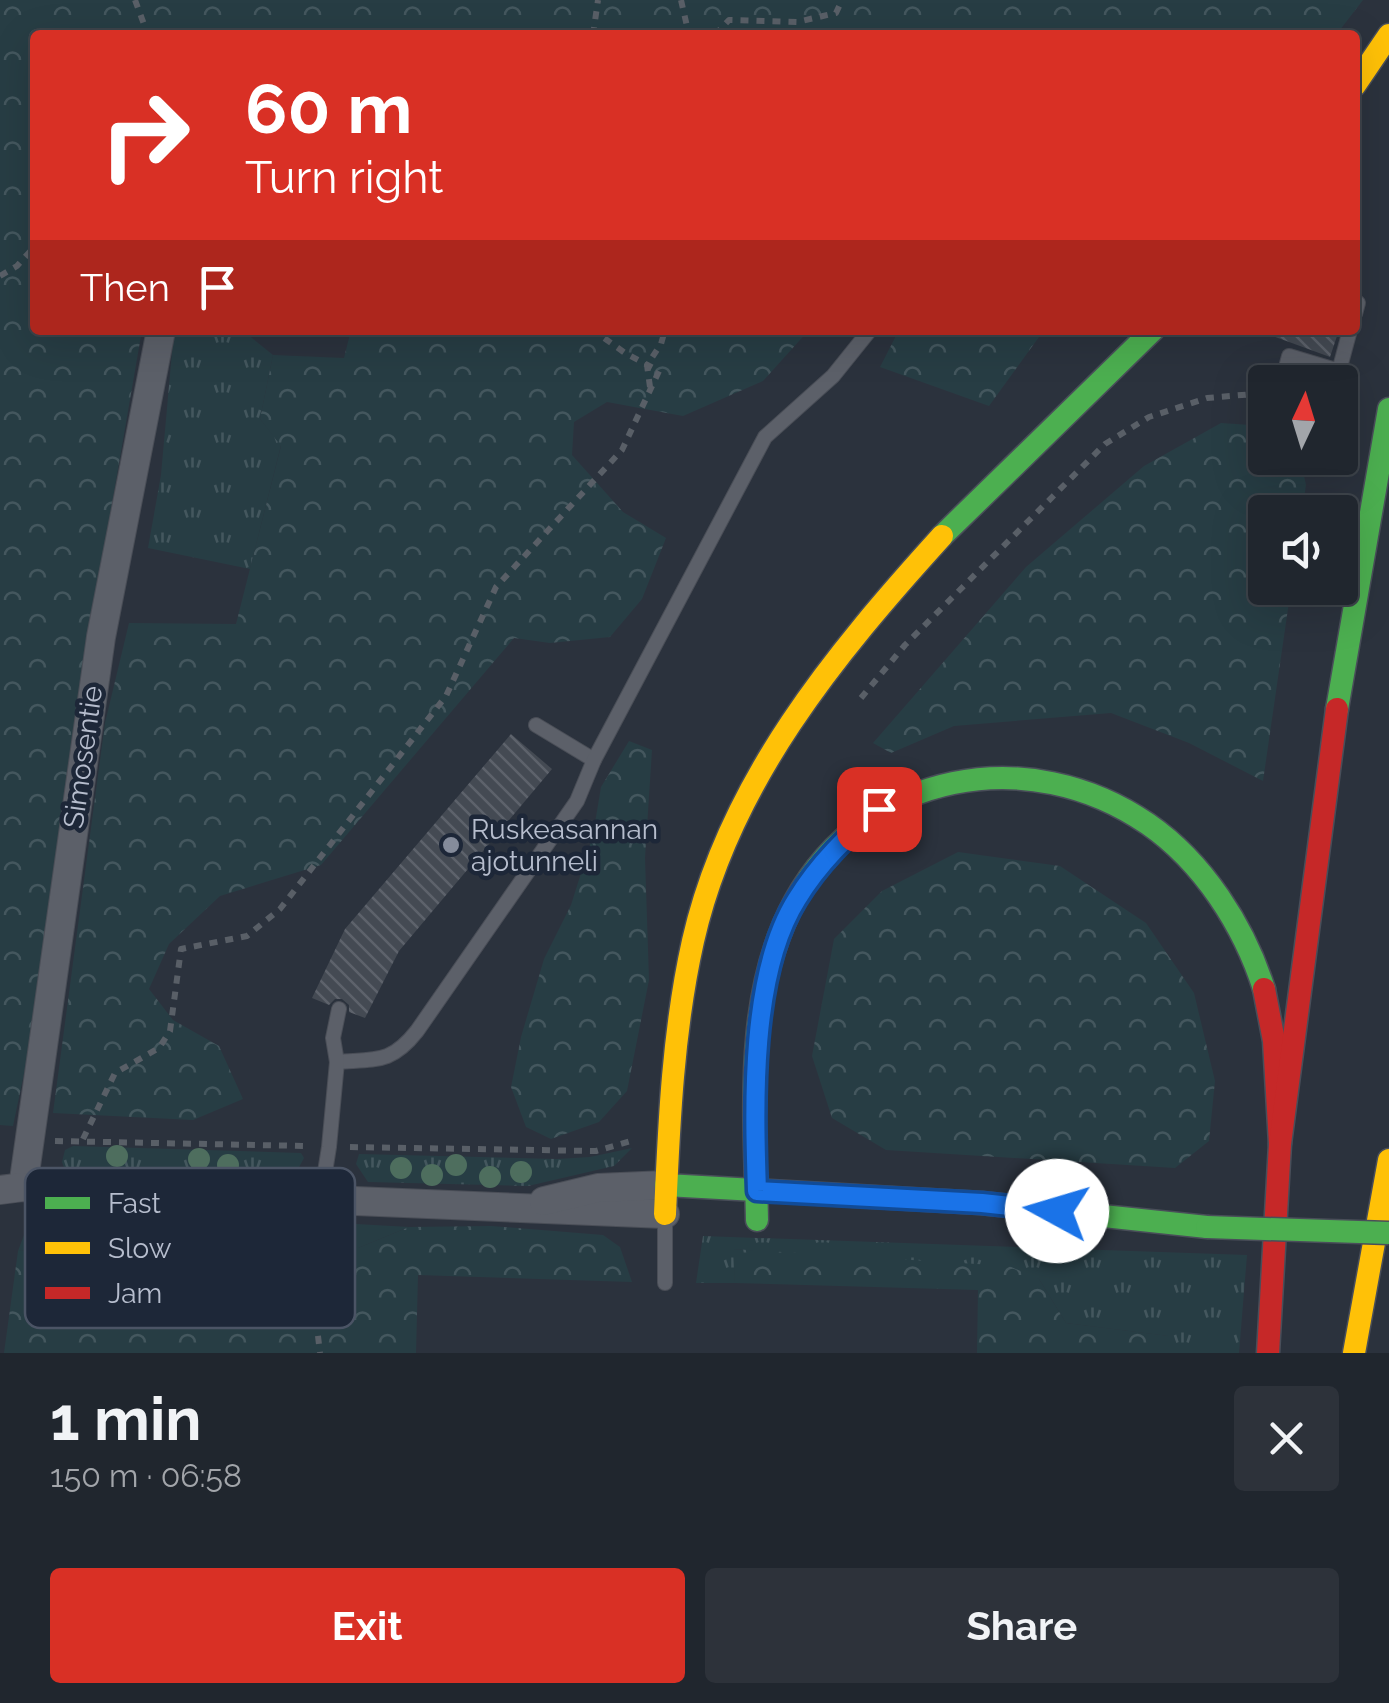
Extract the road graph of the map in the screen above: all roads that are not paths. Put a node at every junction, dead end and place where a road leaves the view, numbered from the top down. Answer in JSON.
{"nodes":[{"id":1,"x":1389,"y":34,"type":"edge"},
{"id":2,"x":1360,"y":78,"type":"edge"},
{"id":3,"x":160,"y":335,"type":"edge"},
{"id":4,"x":866,"y":335,"type":"edge"},
{"id":5,"x":1148,"y":335,"type":"edge"},
{"id":6,"x":1349,"y":335,"type":"edge"},
{"id":7,"x":1287,"y":365,"type":"edge"},
{"id":8,"x":1321,"y":365,"type":"edge"},
{"id":9,"x":1340,"y":365,"type":"edge"},
{"id":10,"x":1389,"y":410,"type":"edge"},
{"id":11,"x":536,"y":725,"type":"dead end"},
{"id":12,"x":594,"y":760,"type":"junction"},
{"id":13,"x":339,"y":1008,"type":"dead end"},
{"id":14,"x":337,"y":1062,"type":"junction"},
{"id":15,"x":1280,"y":1144,"type":"junction"},
{"id":16,"x":1389,"y":1160,"type":"edge"},
{"id":17,"x":326,"y":1168,"type":"edge"},
{"id":18,"x":666,"y":1186,"type":"junction"},
{"id":19,"x":12,"y":1188,"type":"edge"},
{"id":20,"x":757,"y":1191,"type":"junction"},
{"id":21,"x":355,"y":1200,"type":"edge"},
{"id":22,"x":516,"y":1208,"type":"junction"},
{"id":23,"x":674,"y":1215,"type":"junction"},
{"id":24,"x":757,"y":1220,"type":"dead end"},
{"id":25,"x":1208,"y":1228,"type":"junction"},
{"id":26,"x":1017,"y":1230,"type":"dead end"},
{"id":27,"x":1389,"y":1233,"type":"edge"},
{"id":28,"x":664,"y":1283,"type":"dead end"},
{"id":29,"x":1268,"y":1353,"type":"edge"},
{"id":30,"x":1354,"y":1353,"type":"edge"}],
"edges":[{"from":1,"to":2,"type":"main road"},
{"from":3,"to":19,"type":"street","name":"Simosentie"},
{"from":4,"to":12,"type":"lane"},
{"from":5,"to":18,"type":"main road"},
{"from":6,"to":9,"type":"lane"},
{"from":7,"to":8,"type":"lane"},
{"from":10,"to":15,"type":"main road"},
{"from":11,"to":12,"type":"lane"},
{"from":12,"to":14,"type":"lane"},
{"from":13,"to":14,"type":"lane"},
{"from":14,"to":17,"type":"lane"},
{"from":15,"to":20,"type":"main road"},
{"from":15,"to":29,"type":"main road"},
{"from":16,"to":30,"type":"main road"},
{"from":18,"to":20,"type":"main road"},
{"from":18,"to":22,"type":"street"},
{"from":18,"to":23,"type":"main road"},
{"from":20,"to":24,"type":"main road"},
{"from":20,"to":25,"type":"main road"},
{"from":21,"to":22,"type":"street"},
{"from":22,"to":23,"type":"street"},
{"from":23,"to":28,"type":"lane"},
{"from":25,"to":26,"type":"main road"},
{"from":25,"to":27,"type":"main road","bridge":true}]}
